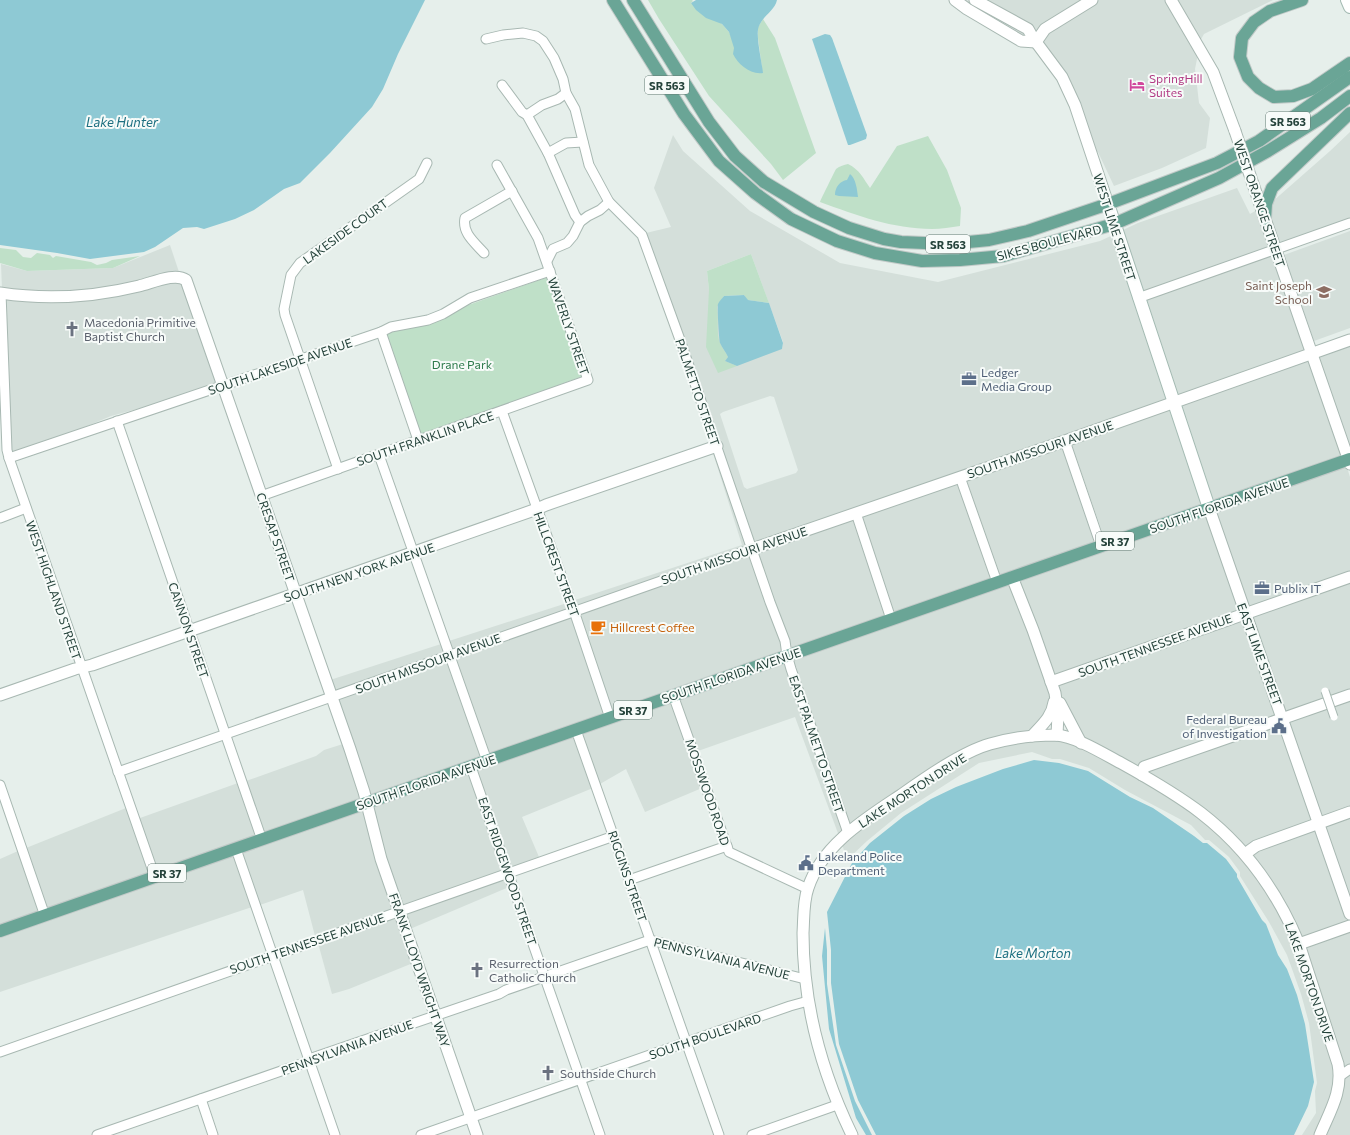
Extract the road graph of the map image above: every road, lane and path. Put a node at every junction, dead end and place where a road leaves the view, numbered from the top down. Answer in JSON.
{"nodes":[{"id":1,"x":613,"y":0,"type":"edge"},
{"id":2,"x":633,"y":0,"type":"edge"},
{"id":3,"x":955,"y":0,"type":"edge"},
{"id":4,"x":975,"y":0,"type":"edge"},
{"id":5,"x":1092,"y":0,"type":"edge"},
{"id":6,"x":1171,"y":0,"type":"edge"},
{"id":7,"x":1302,"y":0,"type":"edge"},
{"id":8,"x":1348,"y":0,"type":"edge"},
{"id":9,"x":1350,"y":7,"type":"edge"},
{"id":10,"x":486,"y":39,"type":"dead end"},
{"id":11,"x":1036,"y":42,"type":"junction"},
{"id":12,"x":1350,"y":63,"type":"edge"},
{"id":13,"x":1350,"y":77,"type":"edge"},
{"id":14,"x":502,"y":85,"type":"dead end"},
{"id":15,"x":566,"y":93,"type":"junction"},
{"id":16,"x":1350,"y":96,"type":"edge"},
{"id":17,"x":1350,"y":113,"type":"edge"},
{"id":18,"x":527,"y":116,"type":"junction"},
{"id":19,"x":583,"y":142,"type":"junction"},
{"id":20,"x":548,"y":153,"type":"junction"},
{"id":21,"x":427,"y":163,"type":"dead end"},
{"id":22,"x":497,"y":165,"type":"dead end"},
{"id":23,"x":741,"y":180,"type":"junction"},
{"id":24,"x":512,"y":191,"type":"junction"},
{"id":25,"x":609,"y":202,"type":"junction"},
{"id":26,"x":1108,"y":204,"type":"junction"},
{"id":27,"x":803,"y":206,"type":"junction"},
{"id":28,"x":1265,"y":219,"type":"junction"},
{"id":29,"x":580,"y":222,"type":"junction"},
{"id":30,"x":797,"y":222,"type":"junction"},
{"id":31,"x":1350,"y":223,"type":"edge"},
{"id":32,"x":1114,"y":224,"type":"junction"},
{"id":33,"x":884,"y":239,"type":"junction"},
{"id":34,"x":1275,"y":250,"type":"junction"},
{"id":35,"x":484,"y":252,"type":"dead end"},
{"id":36,"x":547,"y":261,"type":"junction"},
{"id":37,"x":550,"y":271,"type":"junction"},
{"id":38,"x":0,"y":293,"type":"edge"},
{"id":39,"x":1138,"y":298,"type":"junction"},
{"id":40,"x":381,"y":332,"type":"junction"},
{"id":41,"x":1350,"y":340,"type":"edge"},
{"id":42,"x":1311,"y":353,"type":"junction"},
{"id":43,"x":300,"y":359,"type":"junction"},
{"id":44,"x":588,"y":380,"type":"joint"},
{"id":45,"x":224,"y":385,"type":"junction"},
{"id":46,"x":1174,"y":402,"type":"junction"},
{"id":47,"x":502,"y":411,"type":"junction"},
{"id":48,"x":117,"y":421,"type":"junction"},
{"id":49,"x":418,"y":440,"type":"junction"},
{"id":50,"x":1065,"y":441,"type":"junction"},
{"id":51,"x":717,"y":446,"type":"junction"},
{"id":52,"x":379,"y":455,"type":"junction"},
{"id":53,"x":9,"y":458,"type":"junction"},
{"id":54,"x":1349,"y":461,"type":"edge"},
{"id":55,"x":338,"y":469,"type":"junction"},
{"id":56,"x":960,"y":477,"type":"junction"},
{"id":57,"x":262,"y":496,"type":"junction"},
{"id":58,"x":26,"y":508,"type":"junction"},
{"id":59,"x":1209,"y":508,"type":"junction"},
{"id":60,"x":537,"y":509,"type":"junction"},
{"id":61,"x":856,"y":513,"type":"junction"},
{"id":62,"x":0,"y":518,"type":"edge"},
{"id":63,"x":1102,"y":546,"type":"junction"},
{"id":64,"x":752,"y":549,"type":"junction"},
{"id":65,"x":413,"y":553,"type":"junction"},
{"id":66,"x":1350,"y":576,"type":"edge"},
{"id":67,"x":1012,"y":577,"type":"junction"},
{"id":68,"x":997,"y":582,"type":"junction"},
{"id":69,"x":296,"y":594,"type":"junction"},
{"id":70,"x":574,"y":611,"type":"junction"},
{"id":71,"x":1245,"y":613,"type":"junction"},
{"id":72,"x":891,"y":619,"type":"junction"},
{"id":73,"x":189,"y":631,"type":"junction"},
{"id":74,"x":450,"y":655,"type":"junction"},
{"id":75,"x":787,"y":655,"type":"junction"},
{"id":76,"x":81,"y":668,"type":"junction"},
{"id":77,"x":1051,"y":682,"type":"junction"},
{"id":78,"x":1325,"y":691,"type":"dead end"},
{"id":79,"x":1055,"y":694,"type":"junction"},
{"id":80,"x":0,"y":695,"type":"edge"},
{"id":81,"x":673,"y":695,"type":"junction"},
{"id":82,"x":1350,"y":695,"type":"edge"},
{"id":83,"x":332,"y":697,"type":"junction"},
{"id":84,"x":1334,"y":717,"type":"dead end"},
{"id":85,"x":610,"y":718,"type":"junction"},
{"id":86,"x":1283,"y":719,"type":"junction"},
{"id":87,"x":576,"y":730,"type":"junction"},
{"id":88,"x":225,"y":734,"type":"junction"},
{"id":89,"x":1057,"y":735,"type":"junction"},
{"id":90,"x":1032,"y":736,"type":"junction"},
{"id":91,"x":1081,"y":743,"type":"junction"},
{"id":92,"x":487,"y":761,"type":"junction"},
{"id":93,"x":471,"y":767,"type":"junction"},
{"id":94,"x":118,"y":772,"type":"junction"},
{"id":95,"x":1142,"y":775,"type":"junction"},
{"id":96,"x":0,"y":785,"type":"edge"},
{"id":97,"x":366,"y":803,"type":"junction"},
{"id":98,"x":1350,"y":812,"type":"edge"},
{"id":99,"x":1318,"y":824,"type":"junction"},
{"id":100,"x":848,"y":833,"type":"junction"},
{"id":101,"x":614,"y":836,"type":"junction"},
{"id":102,"x":262,"y":840,"type":"junction"},
{"id":103,"x":727,"y":846,"type":"junction"},
{"id":104,"x":236,"y":849,"type":"junction"},
{"id":105,"x":1245,"y":854,"type":"junction"},
{"id":106,"x":508,"y":872,"type":"junction"},
{"id":107,"x":155,"y":878,"type":"junction"},
{"id":108,"x":629,"y":880,"type":"junction"},
{"id":109,"x":808,"y":889,"type":"junction"},
{"id":110,"x":400,"y":911,"type":"junction"},
{"id":111,"x":1350,"y":914,"type":"edge"},
{"id":112,"x":45,"y":916,"type":"junction"},
{"id":113,"x":1350,"y":926,"type":"edge"},
{"id":114,"x":0,"y":931,"type":"edge"},
{"id":115,"x":650,"y":940,"type":"junction"},
{"id":116,"x":1299,"y":944,"type":"junction"},
{"id":117,"x":273,"y":955,"type":"junction"},
{"id":118,"x":545,"y":976,"type":"junction"},
{"id":119,"x":805,"y":979,"type":"junction"},
{"id":120,"x":808,"y":1001,"type":"junction"},
{"id":121,"x":436,"y":1016,"type":"junction"},
{"id":122,"x":686,"y":1043,"type":"junction"},
{"id":123,"x":0,"y":1052,"type":"edge"},
{"id":124,"x":309,"y":1059,"type":"junction"},
{"id":125,"x":1350,"y":1070,"type":"edge"},
{"id":126,"x":1340,"y":1076,"type":"junction"},
{"id":127,"x":580,"y":1080,"type":"junction"},
{"id":128,"x":201,"y":1099,"type":"junction"},
{"id":129,"x":837,"y":1105,"type":"junction"},
{"id":130,"x":471,"y":1118,"type":"junction"},
{"id":131,"x":97,"y":1135,"type":"edge"},
{"id":132,"x":213,"y":1135,"type":"edge"},
{"id":133,"x":335,"y":1135,"type":"edge"},
{"id":134,"x":421,"y":1135,"type":"edge"},
{"id":135,"x":477,"y":1135,"type":"edge"},
{"id":136,"x":600,"y":1135,"type":"edge"},
{"id":137,"x":719,"y":1135,"type":"edge"},
{"id":138,"x":752,"y":1135,"type":"edge"},
{"id":139,"x":852,"y":1135,"type":"edge"},
{"id":140,"x":1320,"y":1135,"type":"edge"}],
"edges":[{"from":1,"to":23,"type":"main road","name":"SIKES BOULEVARD","number":"SR 563"},
{"from":2,"to":27,"type":"main road","name":"SIKES BOULEVARD","number":"SR 563"},
{"from":3,"to":11,"type":"street"},
{"from":4,"to":11,"type":"street","name":"WEST LIME STREET"},
{"from":5,"to":11,"type":"street"},
{"from":6,"to":28,"type":"street","name":"WEST ORANGE STREET","bridge":true},
{"from":7,"to":12,"type":"main road"},
{"from":8,"to":9,"type":"main road"},
{"from":10,"to":15,"type":"street"},
{"from":11,"to":26,"type":"street","name":"WEST LIME STREET"},
{"from":13,"to":26,"type":"main road","name":"SIKES BOULEVARD","number":"SR 563"},
{"from":14,"to":18,"type":"street"},
{"from":15,"to":18,"type":"street"},
{"from":15,"to":19,"type":"street"},
{"from":16,"to":32,"type":"main road","name":"SIKES BOULEVARD","number":"SR 563"},
{"from":17,"to":28,"type":"main road"},
{"from":18,"to":20,"type":"street"},
{"from":19,"to":20,"type":"street"},
{"from":19,"to":25,"type":"street"},
{"from":20,"to":29,"type":"street"},
{"from":21,"to":43,"type":"street","name":"LAKESIDE COURT"},
{"from":22,"to":24,"type":"street","name":"WAVERLY STREET"},
{"from":23,"to":27,"type":"main road"},
{"from":23,"to":30,"type":"main road","name":"SIKES BOULEVARD","number":"SR 563"},
{"from":24,"to":35,"type":"street"},
{"from":24,"to":36,"type":"street","name":"WAVERLY STREET"},
{"from":25,"to":29,"type":"street"},
{"from":25,"to":51,"type":"street","name":"PALMETTO STREET"},
{"from":26,"to":32,"type":"main road","name":"WEST LIME STREET"},
{"from":26,"to":33,"type":"main road","name":"SIKES BOULEVARD","number":"SR 563"},
{"from":27,"to":33,"type":"main road","name":"SIKES BOULEVARD","number":"SR 563"},
{"from":28,"to":34,"type":"street","name":"WEST ORANGE STREET"},
{"from":29,"to":36,"type":"street"},
{"from":30,"to":32,"type":"main road","name":"SIKES BOULEVARD","number":"SR 563"},
{"from":30,"to":33,"type":"main road"},
{"from":31,"to":34,"type":"street"},
{"from":32,"to":39,"type":"main road","name":"WEST LIME STREET"},
{"from":34,"to":39,"type":"street"},
{"from":34,"to":42,"type":"street","name":"WEST ORANGE STREET"},
{"from":36,"to":37,"type":"street","name":"WAVERLY STREET"},
{"from":37,"to":40,"type":"street","name":"SOUTH LAKESIDE AVENUE"},
{"from":37,"to":44,"type":"street","name":"WAVERLY STREET"},
{"from":38,"to":45,"type":"street","name":"CRESAP STREET"},
{"from":38,"to":53,"type":"street","name":"WEST HIGHLAND STREET"},
{"from":39,"to":46,"type":"main road","name":"WEST LIME STREET"},
{"from":40,"to":43,"type":"street","name":"SOUTH LAKESIDE AVENUE"},
{"from":40,"to":49,"type":"street"},
{"from":41,"to":42,"type":"street","name":"SOUTH MISSOURI AVENUE"},
{"from":42,"to":46,"type":"street","name":"SOUTH MISSOURI AVENUE"},
{"from":42,"to":54,"type":"street","name":"WEST ORANGE STREET"},
{"from":43,"to":45,"type":"street","name":"SOUTH LAKESIDE AVENUE"},
{"from":43,"to":55,"type":"street","name":"LAKESIDE COURT"},
{"from":44,"to":47,"type":"street","name":"SOUTH FRANKLIN PLACE"},
{"from":45,"to":48,"type":"street","name":"SOUTH LAKESIDE AVENUE"},
{"from":45,"to":57,"type":"street","name":"CRESAP STREET"},
{"from":46,"to":50,"type":"street","name":"SOUTH MISSOURI AVENUE"},
{"from":46,"to":59,"type":"main road","name":"WEST LIME STREET"},
{"from":47,"to":49,"type":"street","name":"SOUTH FRANKLIN PLACE"},
{"from":47,"to":60,"type":"street","name":"HILLCREST STREET"},
{"from":48,"to":53,"type":"street","name":"SOUTH LAKESIDE AVENUE"},
{"from":48,"to":73,"type":"street","name":"CANNON STREET"},
{"from":49,"to":52,"type":"street","name":"SOUTH FRANKLIN PLACE"},
{"from":50,"to":56,"type":"street","name":"SOUTH MISSOURI AVENUE"},
{"from":50,"to":63,"type":"street"},
{"from":51,"to":60,"type":"street","name":"SOUTH NEW YORK AVENUE"},
{"from":51,"to":64,"type":"street","name":"PALMETTO STREET"},
{"from":52,"to":55,"type":"street","name":"SOUTH FRANKLIN PLACE"},
{"from":52,"to":65,"type":"street"},
{"from":53,"to":58,"type":"street","name":"WEST HIGHLAND STREET"},
{"from":54,"to":59,"type":"main road","name":"SOUTH FLORIDA AVENUE","number":"SR 37"},
{"from":55,"to":57,"type":"street","name":"SOUTH FRANKLIN PLACE"},
{"from":56,"to":61,"type":"street","name":"SOUTH MISSOURI AVENUE"},
{"from":56,"to":68,"type":"street"},
{"from":57,"to":69,"type":"street","name":"CRESAP STREET"},
{"from":58,"to":62,"type":"street"},
{"from":58,"to":76,"type":"street","name":"WEST HIGHLAND STREET"},
{"from":59,"to":63,"type":"main road","name":"SOUTH FLORIDA AVENUE","number":"SR 37"},
{"from":59,"to":71,"type":"street","name":"EAST LIME STREET"},
{"from":60,"to":65,"type":"street","name":"SOUTH NEW YORK AVENUE"},
{"from":60,"to":70,"type":"street","name":"HILLCREST STREET"},
{"from":61,"to":64,"type":"street","name":"SOUTH MISSOURI AVENUE"},
{"from":61,"to":72,"type":"street"},
{"from":63,"to":67,"type":"main road","name":"SOUTH FLORIDA AVENUE","number":"SR 37"},
{"from":64,"to":70,"type":"street","name":"SOUTH MISSOURI AVENUE"},
{"from":64,"to":75,"type":"street","name":"PALMETTO STREET"},
{"from":65,"to":69,"type":"street","name":"SOUTH NEW YORK AVENUE"},
{"from":65,"to":74,"type":"street"},
{"from":66,"to":71,"type":"street","name":"SOUTH TENNESSEE AVENUE"},
{"from":67,"to":68,"type":"main road","name":"SOUTH FLORIDA AVENUE","number":"SR 37"},
{"from":67,"to":77,"type":"street"},
{"from":68,"to":72,"type":"main road","name":"SOUTH FLORIDA AVENUE","number":"SR 37"},
{"from":69,"to":73,"type":"street","name":"SOUTH NEW YORK AVENUE"},
{"from":69,"to":83,"type":"street","name":"CRESAP STREET"},
{"from":70,"to":74,"type":"street","name":"SOUTH MISSOURI AVENUE"},
{"from":70,"to":85,"type":"street","name":"HILLCREST STREET"},
{"from":71,"to":77,"type":"street","name":"SOUTH TENNESSEE AVENUE"},
{"from":71,"to":86,"type":"street","name":"EAST LIME STREET"},
{"from":72,"to":75,"type":"main road","name":"SOUTH FLORIDA AVENUE","number":"SR 37"},
{"from":73,"to":76,"type":"street","name":"SOUTH NEW YORK AVENUE"},
{"from":73,"to":88,"type":"street","name":"CANNON STREET"},
{"from":74,"to":83,"type":"street","name":"SOUTH MISSOURI AVENUE"},
{"from":74,"to":92,"type":"street"},
{"from":75,"to":81,"type":"main road","name":"SOUTH FLORIDA AVENUE","number":"SR 37"},
{"from":75,"to":100,"type":"street","name":"EAST PALMETTO STREET"},
{"from":76,"to":80,"type":"street","name":"SOUTH NEW YORK AVENUE"},
{"from":76,"to":94,"type":"street","name":"WEST HIGHLAND STREET"},
{"from":77,"to":79,"type":"street"},
{"from":78,"to":84,"type":"street","bridge":true},
{"from":79,"to":89,"type":"street"},
{"from":79,"to":90,"type":"street"},
{"from":79,"to":91,"type":"street"},
{"from":81,"to":85,"type":"main road","name":"SOUTH FLORIDA AVENUE","number":"SR 37"},
{"from":81,"to":103,"type":"street","name":"MOSSWOOD ROAD"},
{"from":82,"to":86,"type":"street"},
{"from":83,"to":88,"type":"street","name":"SOUTH MISSOURI AVENUE"},
{"from":83,"to":97,"type":"street","name":"CRESAP STREET"},
{"from":85,"to":87,"type":"main road","name":"SOUTH FLORIDA AVENUE","number":"SR 37"},
{"from":86,"to":95,"type":"street"},
{"from":86,"to":99,"type":"street","name":"EAST LIME STREET"},
{"from":87,"to":92,"type":"main road","name":"SOUTH FLORIDA AVENUE","number":"SR 37"},
{"from":87,"to":101,"type":"street","name":"RIGGINS STREET"},
{"from":88,"to":94,"type":"street","name":"SOUTH MISSOURI AVENUE"},
{"from":88,"to":102,"type":"street","name":"CANNON STREET"},
{"from":89,"to":90,"type":"street","name":"LAKE MORTON DRIVE"},
{"from":89,"to":91,"type":"street","name":"LAKE MORTON DRIVE"},
{"from":90,"to":100,"type":"street","name":"LAKE MORTON DRIVE"},
{"from":91,"to":95,"type":"street","name":"LAKE MORTON DRIVE"},
{"from":92,"to":93,"type":"main road","name":"SOUTH FLORIDA AVENUE","number":"SR 37"},
{"from":93,"to":97,"type":"main road","name":"SOUTH FLORIDA AVENUE","number":"SR 37"},
{"from":93,"to":106,"type":"street","name":"EAST RIDGEWOOD STREET"},
{"from":94,"to":107,"type":"street","name":"WEST HIGHLAND STREET"},
{"from":95,"to":105,"type":"street","name":"LAKE MORTON DRIVE"},
{"from":96,"to":112,"type":"street"},
{"from":97,"to":102,"type":"main road","name":"SOUTH FLORIDA AVENUE","number":"SR 37"},
{"from":97,"to":110,"type":"street","name":"FRANK LLOYD WRIGHT WAY"},
{"from":98,"to":99,"type":"street"},
{"from":99,"to":105,"type":"street"},
{"from":99,"to":111,"type":"street","name":"EAST LIME STREET"},
{"from":100,"to":109,"type":"street","name":"LAKE MORTON DRIVE"},
{"from":101,"to":106,"type":"street","name":"SOUTH TENNESSEE AVENUE"},
{"from":101,"to":108,"type":"street","name":"RIGGINS STREET"},
{"from":102,"to":104,"type":"main road","name":"SOUTH FLORIDA AVENUE","number":"SR 37"},
{"from":103,"to":108,"type":"street"},
{"from":103,"to":109,"type":"street","name":"MOSSWOOD ROAD"},
{"from":104,"to":107,"type":"main road","name":"SOUTH FLORIDA AVENUE","number":"SR 37"},
{"from":104,"to":117,"type":"street"},
{"from":105,"to":116,"type":"street","name":"LAKE MORTON DRIVE"},
{"from":106,"to":110,"type":"street","name":"SOUTH TENNESSEE AVENUE"},
{"from":106,"to":118,"type":"street","name":"EAST RIDGEWOOD STREET"},
{"from":107,"to":112,"type":"main road","name":"SOUTH FLORIDA AVENUE","number":"SR 37"},
{"from":108,"to":115,"type":"street","name":"RIGGINS STREET"},
{"from":109,"to":119,"type":"street","name":"LAKE MORTON DRIVE"},
{"from":110,"to":117,"type":"street","name":"SOUTH TENNESSEE AVENUE"},
{"from":110,"to":121,"type":"street","name":"FRANK LLOYD WRIGHT WAY"},
{"from":112,"to":114,"type":"main road","name":"SOUTH FLORIDA AVENUE","number":"SR 37"},
{"from":113,"to":116,"type":"street"},
{"from":115,"to":118,"type":"street","name":"PENNSYLVANIA AVENUE"},
{"from":115,"to":119,"type":"street","name":"PENNSYLVANIA AVENUE"},
{"from":115,"to":122,"type":"street","name":"RIGGINS STREET"},
{"from":116,"to":126,"type":"street","name":"LAKE MORTON DRIVE"},
{"from":117,"to":123,"type":"street","name":"SOUTH TENNESSEE AVENUE"},
{"from":117,"to":124,"type":"street"},
{"from":118,"to":121,"type":"street","name":"PENNSYLVANIA AVENUE"},
{"from":118,"to":127,"type":"street","name":"EAST RIDGEWOOD STREET"},
{"from":119,"to":120,"type":"street","name":"LAKE MORTON DRIVE"},
{"from":120,"to":122,"type":"street","name":"SOUTH BOULEVARD"},
{"from":120,"to":129,"type":"street","name":"LAKE MORTON DRIVE"},
{"from":121,"to":124,"type":"street","name":"PENNSYLVANIA AVENUE"},
{"from":121,"to":130,"type":"street","name":"FRANK LLOYD WRIGHT WAY"},
{"from":122,"to":127,"type":"street","name":"SOUTH BOULEVARD"},
{"from":122,"to":137,"type":"street","name":"RIGGINS STREET"},
{"from":124,"to":128,"type":"street","name":"PENNSYLVANIA AVENUE"},
{"from":124,"to":133,"type":"street"},
{"from":125,"to":126,"type":"street"},
{"from":126,"to":140,"type":"street","name":"LAKE MORTON DRIVE"},
{"from":127,"to":130,"type":"street","name":"SOUTH BOULEVARD"},
{"from":127,"to":136,"type":"street","name":"EAST RIDGEWOOD STREET"},
{"from":128,"to":131,"type":"street","name":"PENNSYLVANIA AVENUE"},
{"from":128,"to":132,"type":"street"},
{"from":129,"to":138,"type":"street"},
{"from":129,"to":139,"type":"street","name":"LAKE MORTON DRIVE"},
{"from":130,"to":134,"type":"street","name":"SOUTH BOULEVARD"},
{"from":130,"to":135,"type":"street","name":"FRANK LLOYD WRIGHT WAY"}]}
